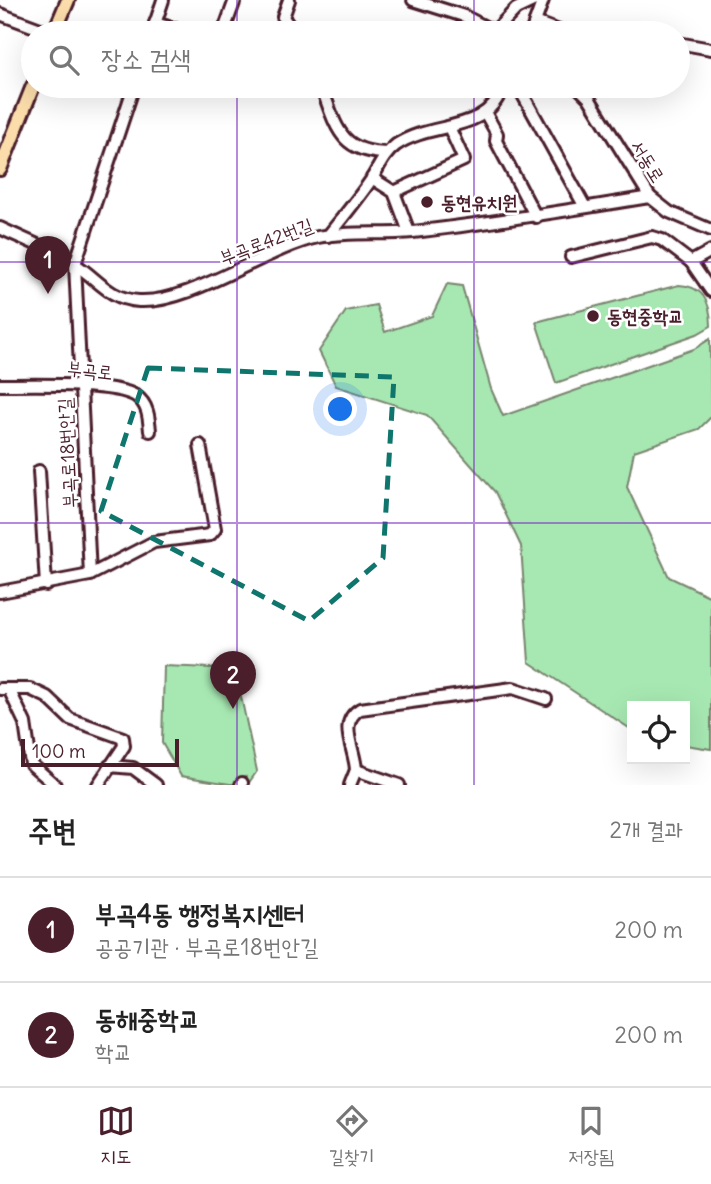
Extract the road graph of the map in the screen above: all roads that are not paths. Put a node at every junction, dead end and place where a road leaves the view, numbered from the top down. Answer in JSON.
{"nodes":[{"id":1,"x":68,"y":0,"type":"edge"},
{"id":2,"x":163,"y":0,"type":"edge"},
{"id":3,"x":234,"y":0,"type":"edge"},
{"id":4,"x":289,"y":0,"type":"edge"},
{"id":5,"x":413,"y":0,"type":"edge"},
{"id":6,"x":535,"y":0,"type":"edge"},
{"id":7,"x":543,"y":0,"type":"edge"},
{"id":8,"x":0,"y":14,"type":"edge"},
{"id":9,"x":58,"y":21,"type":"edge"},
{"id":10,"x":156,"y":21,"type":"edge"},
{"id":11,"x":227,"y":21,"type":"edge"},
{"id":12,"x":286,"y":21,"type":"edge"},
{"id":13,"x":474,"y":21,"type":"edge"},
{"id":14,"x":506,"y":21,"type":"edge"},
{"id":15,"x":536,"y":21,"type":"edge"},
{"id":16,"x":21,"y":22,"type":"edge"},
{"id":17,"x":690,"y":45,"type":"edge"},
{"id":18,"x":711,"y":49,"type":"edge"},
{"id":19,"x":28,"y":98,"type":"edge"},
{"id":20,"x":130,"y":98,"type":"edge"},
{"id":21,"x":326,"y":98,"type":"edge"},
{"id":22,"x":499,"y":98,"type":"edge"},
{"id":23,"x":525,"y":98,"type":"edge"},
{"id":24,"x":588,"y":98,"type":"edge"},
{"id":25,"x":486,"y":114,"type":"junction"},
{"id":26,"x":449,"y":127,"type":"junction"},
{"id":27,"x":386,"y":153,"type":"junction"},
{"id":28,"x":0,"y":169,"type":"edge"},
{"id":29,"x":372,"y":178,"type":"junction"},
{"id":30,"x":394,"y":192,"type":"junction"},
{"id":31,"x":650,"y":197,"type":"junction"},
{"id":32,"x":585,"y":207,"type":"junction"},
{"id":33,"x":536,"y":217,"type":"junction"},
{"id":34,"x":0,"y":228,"type":"edge"},
{"id":35,"x":710,"y":228,"type":"edge"},
{"id":36,"x":410,"y":232,"type":"junction"},
{"id":37,"x":328,"y":236,"type":"junction"},
{"id":38,"x":711,"y":251,"type":"edge"},
{"id":39,"x":571,"y":257,"type":"dead end"},
{"id":40,"x":691,"y":262,"type":"junction"},
{"id":41,"x":75,"y":264,"type":"junction"},
{"id":42,"x":711,"y":290,"type":"edge"},
{"id":43,"x":0,"y":385,"type":"edge"},
{"id":44,"x":81,"y":385,"type":"junction"},
{"id":45,"x":150,"y":431,"type":"dead end"},
{"id":46,"x":200,"y":445,"type":"dead end"},
{"id":47,"x":39,"y":471,"type":"dead end"},
{"id":48,"x":90,"y":575,"type":"junction"},
{"id":49,"x":46,"y":585,"type":"junction"},
{"id":50,"x":0,"y":592,"type":"edge"},
{"id":51,"x":4,"y":689,"type":"edge"},
{"id":52,"x":546,"y":699,"type":"dead end"},
{"id":53,"x":109,"y":766,"type":"junction"},
{"id":54,"x":356,"y":770,"type":"junction"},
{"id":55,"x":55,"y":785,"type":"edge"},
{"id":56,"x":98,"y":785,"type":"edge"},
{"id":57,"x":156,"y":785,"type":"edge"},
{"id":58,"x":350,"y":785,"type":"edge"},
{"id":59,"x":399,"y":785,"type":"edge"}],
"edges":[{"from":1,"to":9,"type":"main road"},
{"from":2,"to":10,"type":"street"},
{"from":3,"to":11,"type":"street"},
{"from":4,"to":12,"type":"street"},
{"from":5,"to":13,"type":"street"},
{"from":6,"to":14,"type":"street"},
{"from":7,"to":15,"type":"street"},
{"from":8,"to":16,"type":"street"},
{"from":17,"to":18,"type":"street"},
{"from":19,"to":28,"type":"main road"},
{"from":20,"to":41,"type":"street","name":"부곡로18번안길"},
{"from":21,"to":27,"type":"street"},
{"from":22,"to":25,"type":"street"},
{"from":23,"to":32,"type":"street"},
{"from":24,"to":31,"type":"street","name":"서동로"},
{"from":25,"to":26,"type":"street"},
{"from":25,"to":33,"type":"street"},
{"from":26,"to":27,"type":"street"},
{"from":26,"to":30,"type":"street"},
{"from":27,"to":29,"type":"street"},
{"from":29,"to":30,"type":"street"},
{"from":29,"to":37,"type":"street"},
{"from":30,"to":36,"type":"street"},
{"from":31,"to":32,"type":"street","name":"부곡로42번길"},
{"from":31,"to":35,"type":"street","name":"서동로"},
{"from":32,"to":33,"type":"street","name":"부곡로42번길"},
{"from":33,"to":36,"type":"street","name":"부곡로42번길"},
{"from":34,"to":41,"type":"street","name":"부곡로42번길"},
{"from":36,"to":37,"type":"street","name":"부곡로42번길"},
{"from":37,"to":41,"type":"street","name":"부곡로42번길"},
{"from":38,"to":40,"type":"street"},
{"from":39,"to":40,"type":"street"},
{"from":40,"to":42,"type":"street"},
{"from":41,"to":44,"type":"street","name":"부곡로18번안길"},
{"from":43,"to":44,"type":"street","name":"부곡로"},
{"from":44,"to":45,"type":"street","name":"부곡로"},
{"from":44,"to":48,"type":"street","name":"부곡로18번안길"},
{"from":46,"to":48,"type":"street"},
{"from":47,"to":49,"type":"street"},
{"from":48,"to":49,"type":"street"},
{"from":49,"to":50,"type":"street"},
{"from":51,"to":53,"type":"street"},
{"from":51,"to":55,"type":"street"},
{"from":52,"to":54,"type":"street"},
{"from":53,"to":56,"type":"street"},
{"from":53,"to":57,"type":"street"},
{"from":54,"to":58,"type":"street"},
{"from":54,"to":59,"type":"street"}]}
